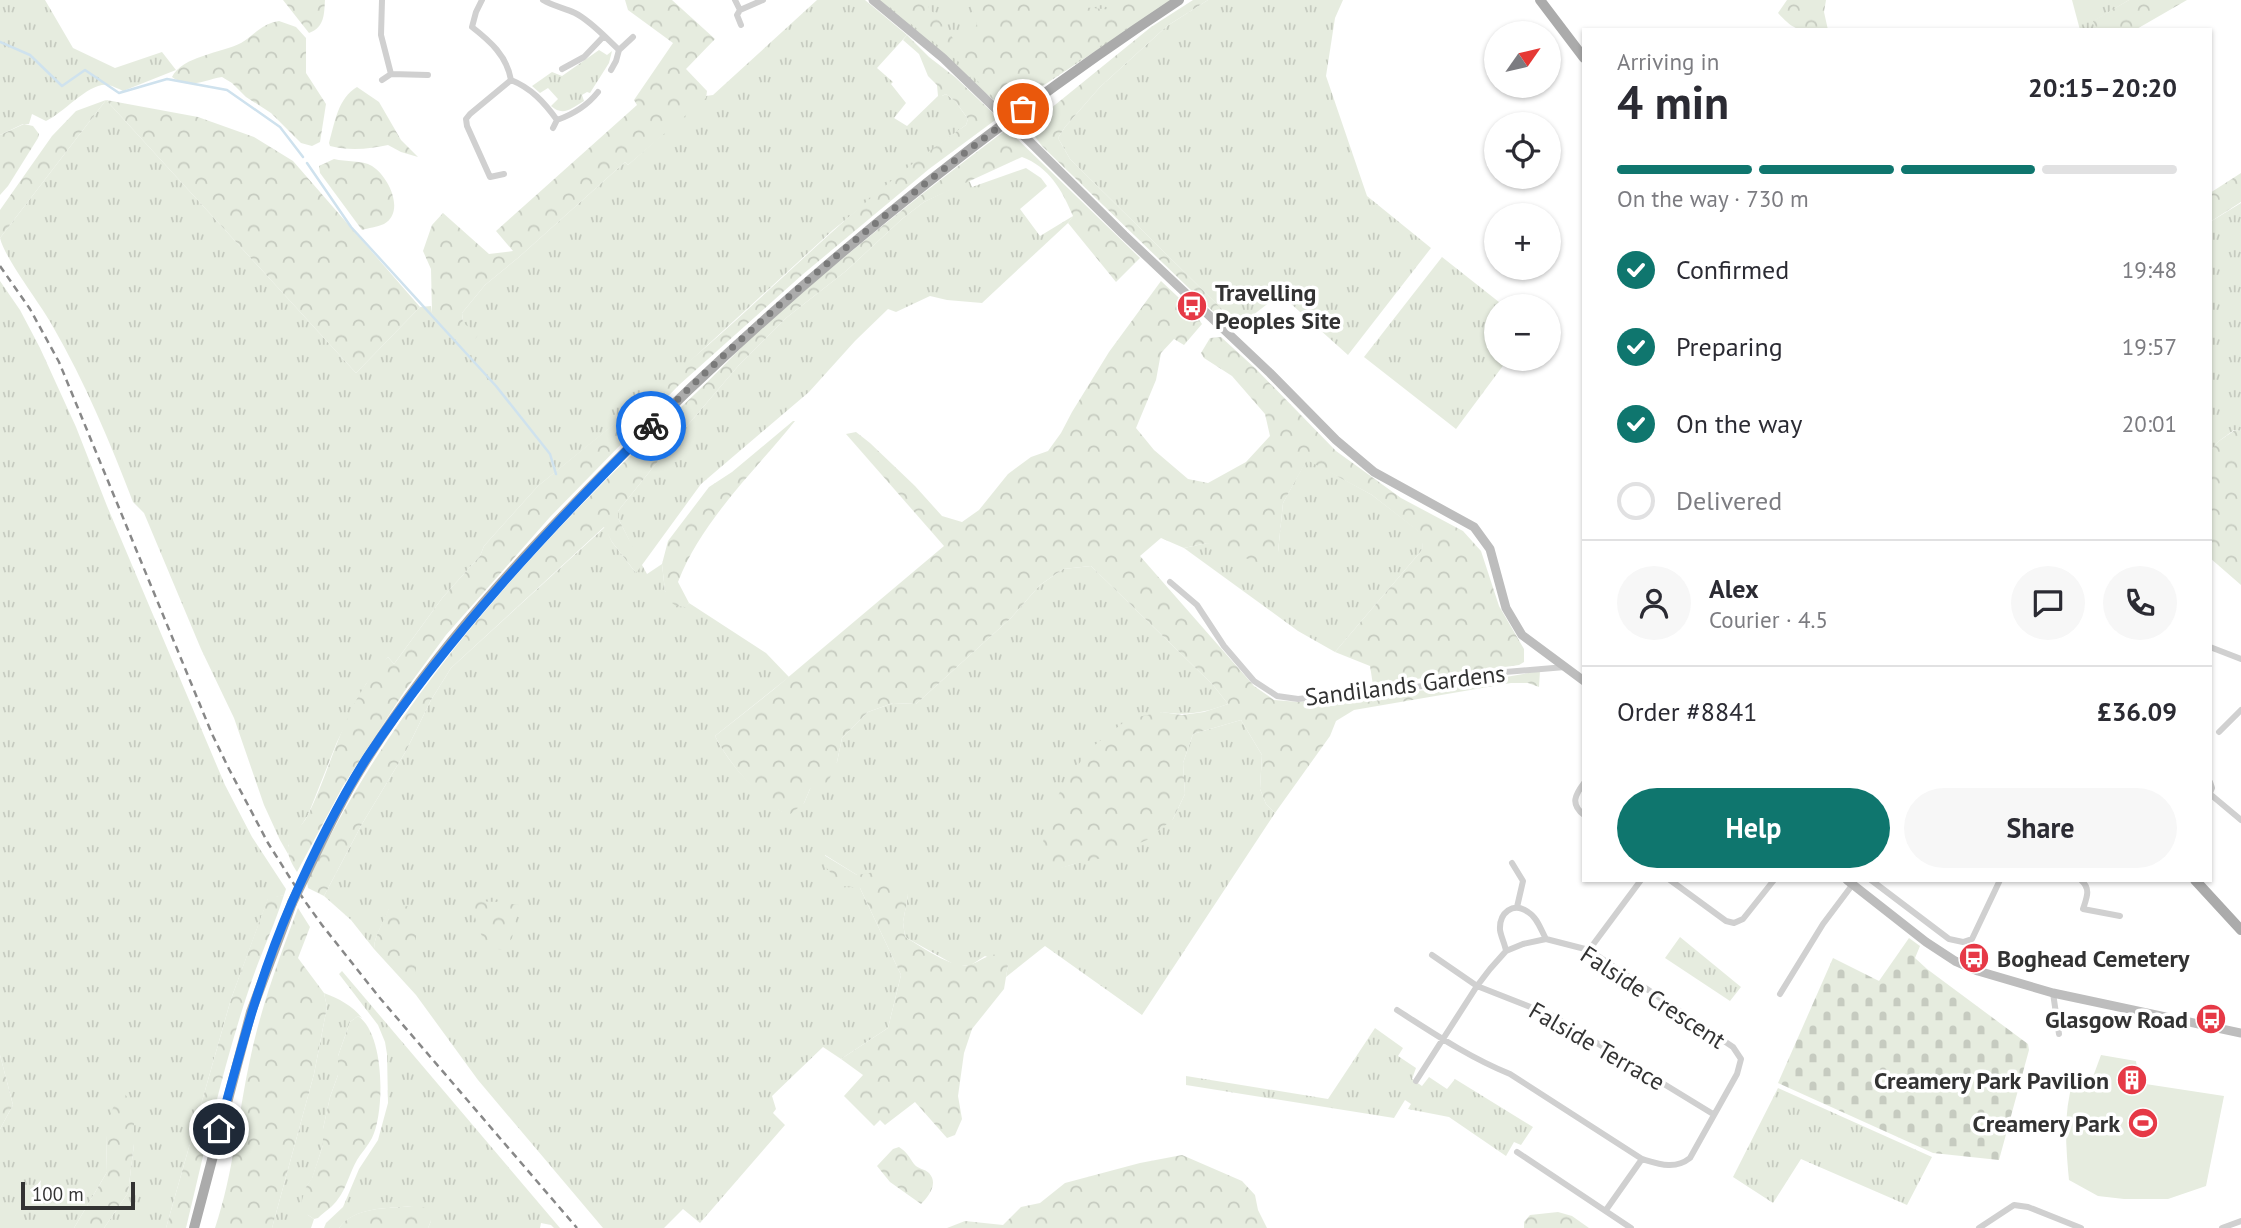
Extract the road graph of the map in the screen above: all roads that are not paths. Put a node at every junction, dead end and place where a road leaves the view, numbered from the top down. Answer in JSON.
{"nodes":[{"id":1,"x":382,"y":0,"type":"edge"},
{"id":2,"x":482,"y":0,"type":"edge"},
{"id":3,"x":543,"y":0,"type":"edge"},
{"id":4,"x":735,"y":0,"type":"edge"},
{"id":5,"x":763,"y":0,"type":"edge"},
{"id":6,"x":873,"y":0,"type":"edge"},
{"id":7,"x":1179,"y":0,"type":"edge"},
{"id":8,"x":1539,"y":0,"type":"edge"},
{"id":9,"x":740,"y":10,"type":"junction"},
{"id":10,"x":741,"y":24,"type":"dead end"},
{"id":11,"x":604,"y":36,"type":"junction"},
{"id":12,"x":633,"y":37,"type":"dead end"},
{"id":13,"x":619,"y":50,"type":"junction"},
{"id":14,"x":1582,"y":55,"type":"edge"},
{"id":15,"x":562,"y":69,"type":"dead end"},
{"id":16,"x":611,"y":70,"type":"dead end"},
{"id":17,"x":391,"y":74,"type":"junction"},
{"id":18,"x":428,"y":75,"type":"dead end"},
{"id":19,"x":382,"y":80,"type":"dead end"},
{"id":20,"x":511,"y":80,"type":"junction"},
{"id":21,"x":598,"y":92,"type":"dead end"},
{"id":22,"x":557,"y":120,"type":"junction"},
{"id":23,"x":553,"y":128,"type":"dead end"},
{"id":24,"x":504,"y":174,"type":"dead end"},
{"id":25,"x":490,"y":177,"type":"junction"},
{"id":26,"x":486,"y":186,"type":"dead end"},
{"id":27,"x":1170,"y":582,"type":"dead end"},
{"id":28,"x":2212,"y":648,"type":"edge"},
{"id":29,"x":2241,"y":659,"type":"edge"},
{"id":30,"x":1564,"y":667,"type":"junction"},
{"id":31,"x":1582,"y":680,"type":"edge"},
{"id":32,"x":2241,"y":710,"type":"edge"},
{"id":33,"x":2219,"y":732,"type":"dead end"},
{"id":34,"x":1582,"y":786,"type":"edge"},
{"id":35,"x":2212,"y":795,"type":"edge"},
{"id":36,"x":1582,"y":814,"type":"edge"},
{"id":37,"x":2241,"y":820,"type":"edge"},
{"id":38,"x":1512,"y":863,"type":"dead end"},
{"id":39,"x":1640,"y":882,"type":"edge"},
{"id":40,"x":1673,"y":882,"type":"edge"},
{"id":41,"x":1772,"y":882,"type":"edge"},
{"id":42,"x":1850,"y":882,"type":"edge"},
{"id":43,"x":1874,"y":882,"type":"edge"},
{"id":44,"x":1999,"y":882,"type":"edge"},
{"id":45,"x":2083,"y":882,"type":"edge"},
{"id":46,"x":2197,"y":882,"type":"edge"},
{"id":47,"x":1517,"y":907,"type":"junction"},
{"id":48,"x":2120,"y":916,"type":"dead end"},
{"id":49,"x":2241,"y":930,"type":"edge"},
{"id":50,"x":1546,"y":939,"type":"junction"},
{"id":51,"x":1589,"y":950,"type":"junction"},
{"id":52,"x":1506,"y":951,"type":"junction"},
{"id":53,"x":1432,"y":956,"type":"dead end"},
{"id":54,"x":1476,"y":986,"type":"junction"},
{"id":55,"x":2053,"y":993,"type":"junction"},
{"id":56,"x":1780,"y":994,"type":"dead end"},
{"id":57,"x":1397,"y":1010,"type":"dead end"},
{"id":58,"x":2241,"y":1033,"type":"edge"},
{"id":59,"x":2059,"y":1034,"type":"dead end"},
{"id":60,"x":1443,"y":1039,"type":"junction"},
{"id":61,"x":1416,"y":1081,"type":"dead end"},
{"id":62,"x":1713,"y":1114,"type":"junction"},
{"id":63,"x":1517,"y":1152,"type":"dead end"},
{"id":64,"x":1642,"y":1159,"type":"junction"},
{"id":65,"x":1606,"y":1210,"type":"junction"},
{"id":66,"x":2239,"y":1223,"type":"edge"},
{"id":67,"x":194,"y":1228,"type":"edge"},
{"id":68,"x":1631,"y":1228,"type":"edge"},
{"id":69,"x":1979,"y":1228,"type":"edge"},
{"id":70,"x":2081,"y":1228,"type":"edge"},
{"id":71,"x":2222,"y":1228,"type":"edge"}],
"edges":[{"from":1,"to":17,"type":"street"},
{"from":2,"to":20,"type":"street"},
{"from":3,"to":11,"type":"street"},
{"from":4,"to":9,"type":"street"},
{"from":5,"to":9,"type":"street"},
{"from":6,"to":30,"type":"main road","bridge":true},
{"from":7,"to":67,"type":"main road","bridge":true},
{"from":8,"to":14,"type":"main road"},
{"from":9,"to":10,"type":"street"},
{"from":11,"to":13,"type":"street"},
{"from":11,"to":15,"type":"street"},
{"from":12,"to":13,"type":"street"},
{"from":13,"to":16,"type":"street"},
{"from":17,"to":18,"type":"street"},
{"from":17,"to":19,"type":"street"},
{"from":20,"to":22,"type":"street"},
{"from":20,"to":25,"type":"street"},
{"from":21,"to":22,"type":"street"},
{"from":22,"to":23,"type":"street"},
{"from":24,"to":25,"type":"street"},
{"from":25,"to":26,"type":"street"},
{"from":27,"to":30,"type":"street","name":"Sandilands Gardens"},
{"from":28,"to":29,"type":"street"},
{"from":30,"to":31,"type":"main road"},
{"from":32,"to":33,"type":"street"},
{"from":34,"to":36,"type":"street"},
{"from":35,"to":37,"type":"street"},
{"from":38,"to":47,"type":"street"},
{"from":39,"to":51,"type":"street"},
{"from":40,"to":41,"type":"street"},
{"from":42,"to":55,"type":"main road"},
{"from":42,"to":56,"type":"street"},
{"from":43,"to":44,"type":"street"},
{"from":45,"to":48,"type":"street"},
{"from":46,"to":49,"type":"main road"},
{"from":47,"to":50,"type":"street"},
{"from":47,"to":52,"type":"street"},
{"from":50,"to":51,"type":"street","name":"Falside Crescent"},
{"from":50,"to":52,"type":"street","name":"Falside Crescent"},
{"from":51,"to":62,"type":"street","name":"Falside Crescent"},
{"from":52,"to":54,"type":"street"},
{"from":53,"to":54,"type":"street"},
{"from":54,"to":60,"type":"street"},
{"from":54,"to":62,"type":"street","name":"Falside Terrace"},
{"from":55,"to":58,"type":"main road"},
{"from":55,"to":59,"type":"street"},
{"from":57,"to":60,"type":"street","name":"Falside Crescent"},
{"from":60,"to":61,"type":"street"},
{"from":60,"to":64,"type":"street","name":"Falside Crescent"},
{"from":62,"to":64,"type":"street","name":"Falside Crescent"},
{"from":63,"to":65,"type":"street"},
{"from":64,"to":65,"type":"street"},
{"from":65,"to":68,"type":"street"},
{"from":66,"to":71,"type":"street"},
{"from":69,"to":70,"type":"street"}]}
